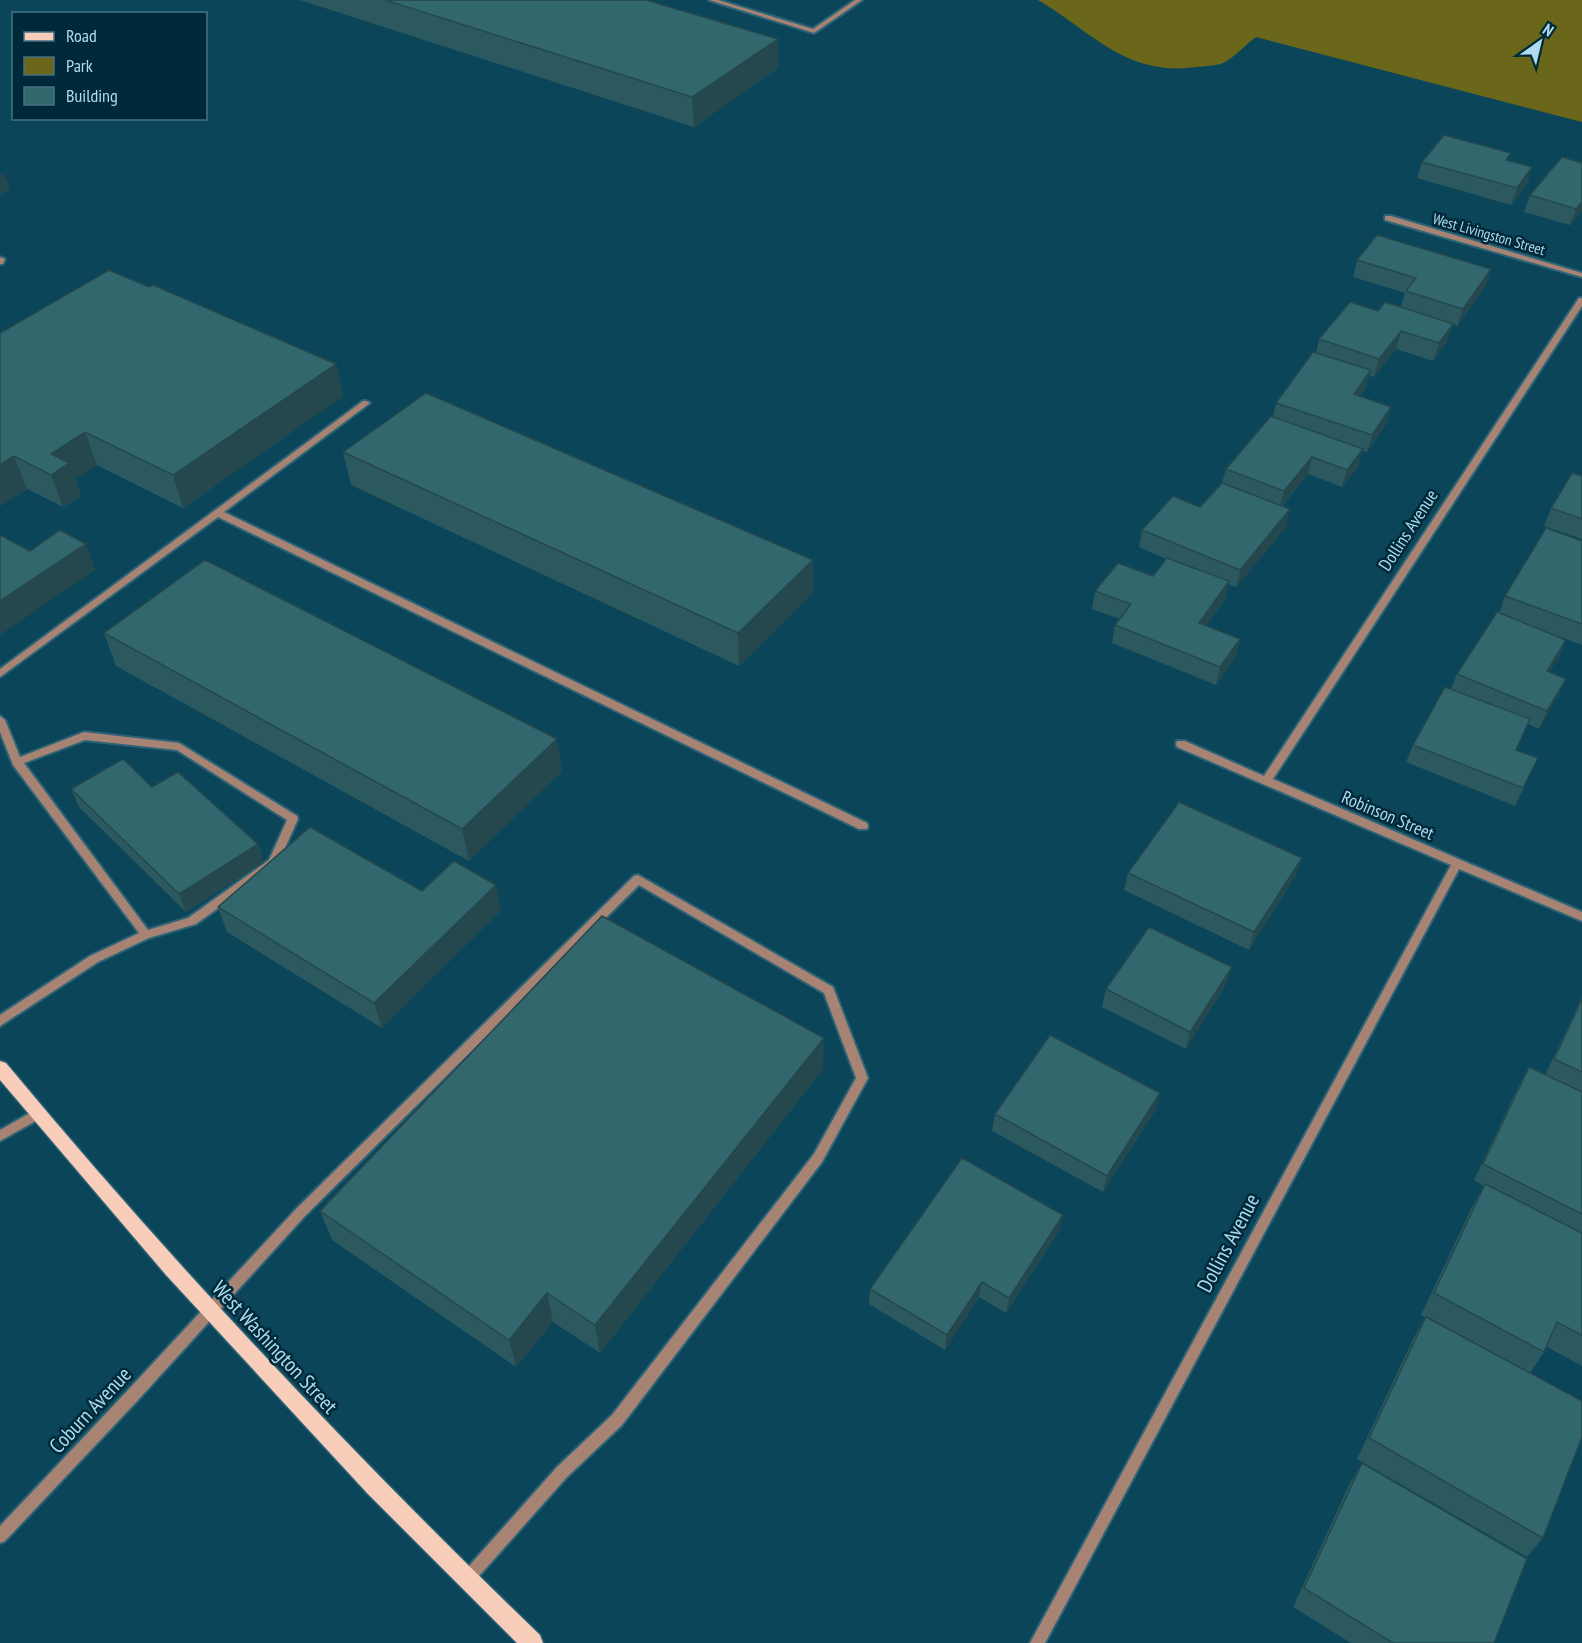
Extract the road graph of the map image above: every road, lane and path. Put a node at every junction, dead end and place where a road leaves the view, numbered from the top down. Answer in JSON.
{"nodes":[{"id":1,"x":712,"y":0,"type":"edge"},
{"id":2,"x":860,"y":0,"type":"edge"},
{"id":3,"x":1388,"y":218,"type":"dead end"},
{"id":4,"x":1582,"y":275,"type":"edge"},
{"id":5,"x":1582,"y":300,"type":"edge"},
{"id":6,"x":366,"y":403,"type":"dead end"},
{"id":7,"x":218,"y":513,"type":"junction"},
{"id":8,"x":0,"y":674,"type":"edge"},
{"id":9,"x":0,"y":720,"type":"edge"},
{"id":10,"x":1181,"y":744,"type":"dead end"},
{"id":11,"x":17,"y":762,"type":"junction"},
{"id":12,"x":1266,"y":781,"type":"junction"},
{"id":13,"x":863,"y":826,"type":"dead end"},
{"id":14,"x":1457,"y":863,"type":"junction"},
{"id":15,"x":1582,"y":916,"type":"edge"},
{"id":16,"x":146,"y":935,"type":"junction"},
{"id":17,"x":0,"y":1021,"type":"edge"},
{"id":18,"x":0,"y":1068,"type":"edge"},
{"id":19,"x":37,"y":1114,"type":"junction"},
{"id":20,"x":0,"y":1136,"type":"edge"},
{"id":21,"x":210,"y":1312,"type":"junction"},
{"id":22,"x":0,"y":1536,"type":"edge"},
{"id":23,"x":466,"y":1580,"type":"junction"},
{"id":24,"x":532,"y":1643,"type":"edge"},
{"id":25,"x":1037,"y":1643,"type":"edge"}],
"edges":[{"from":1,"to":2,"type":"street"},
{"from":3,"to":4,"type":"street","name":"West Livingston Street"},
{"from":5,"to":12,"type":"street","name":"Dollins Avenue"},
{"from":6,"to":7,"type":"street"},
{"from":7,"to":8,"type":"street"},
{"from":7,"to":13,"type":"street"},
{"from":9,"to":11,"type":"street"},
{"from":10,"to":12,"type":"street","name":"Robinson Street"},
{"from":11,"to":16,"type":"street"},
{"from":11,"to":16,"type":"street"},
{"from":12,"to":14,"type":"street","name":"Robinson Street"},
{"from":14,"to":15,"type":"street","name":"Robinson Street"},
{"from":14,"to":25,"type":"street","name":"Dollins Avenue"},
{"from":16,"to":17,"type":"street"},
{"from":18,"to":19,"type":"main road","name":"West Washington Street"},
{"from":19,"to":20,"type":"street"},
{"from":19,"to":21,"type":"main road","name":"West Washington Street"},
{"from":21,"to":22,"type":"street","name":"Coburn Avenue"},
{"from":21,"to":23,"type":"main road","name":"West Washington Street"},
{"from":21,"to":23,"type":"street","name":"Coburn Avenue"},
{"from":23,"to":24,"type":"main road","name":"West Washington Street"}]}
